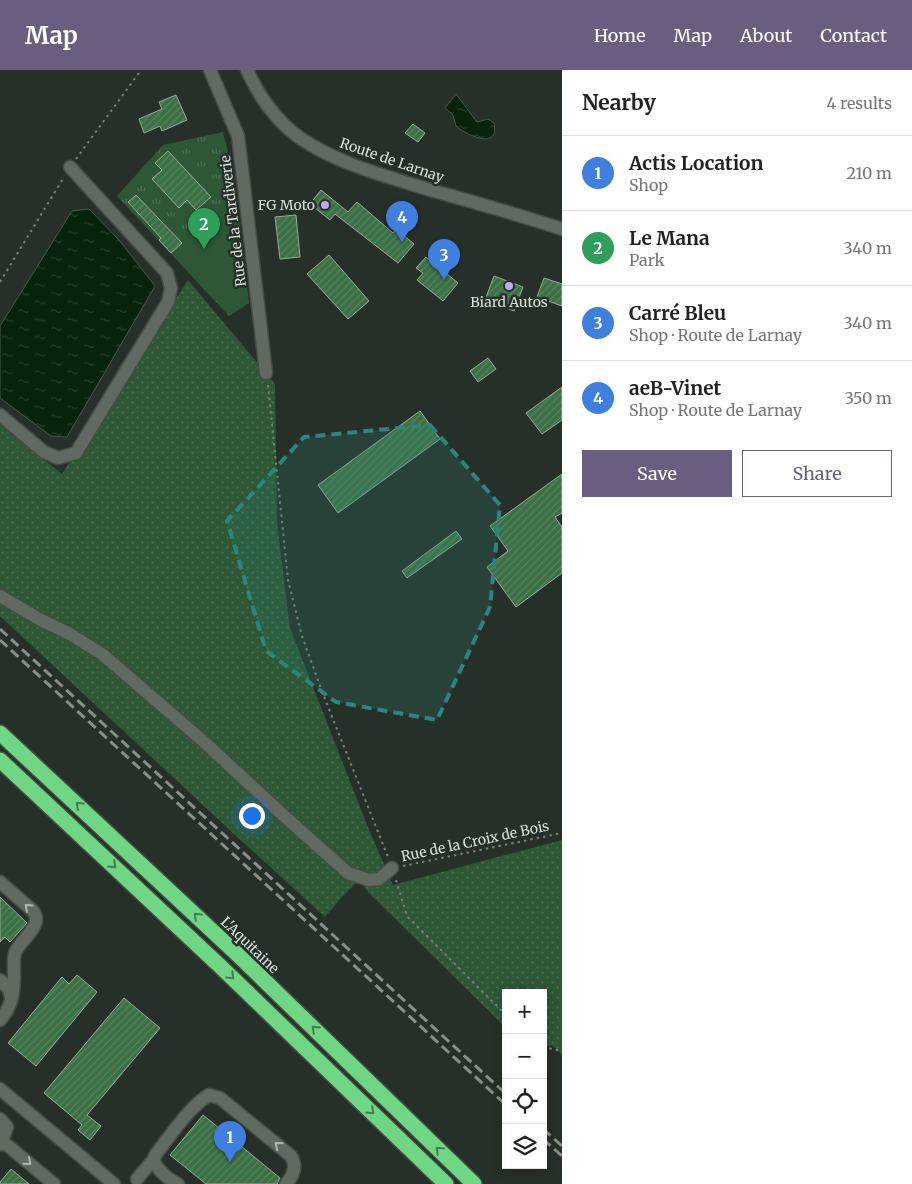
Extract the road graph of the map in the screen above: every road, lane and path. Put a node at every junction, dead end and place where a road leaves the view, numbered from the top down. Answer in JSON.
{"nodes":[{"id":1,"x":210,"y":70,"type":"edge"},
{"id":2,"x":247,"y":70,"type":"edge"},
{"id":3,"x":70,"y":167,"type":"dead end"},
{"id":4,"x":562,"y":229,"type":"edge"},
{"id":5,"x":266,"y":373,"type":"joint"},
{"id":6,"x":0,"y":415,"type":"edge"},
{"id":7,"x":0,"y":596,"type":"edge"},
{"id":8,"x":0,"y":733,"type":"edge"},
{"id":9,"x":0,"y":760,"type":"edge"},
{"id":10,"x":562,"y":833,"type":"edge"},
{"id":11,"x":392,"y":868,"type":"junction"},
{"id":12,"x":0,"y":882,"type":"edge"},
{"id":13,"x":14,"y":963,"type":"junction"},
{"id":14,"x":0,"y":972,"type":"edge"},
{"id":15,"x":0,"y":980,"type":"edge"},
{"id":16,"x":11,"y":1003,"type":"junction"},
{"id":17,"x":502,"y":1011,"type":"edge"},
{"id":18,"x":0,"y":1020,"type":"edge"},
{"id":19,"x":547,"y":1048,"type":"edge"},
{"id":20,"x":562,"y":1051,"type":"edge"},
{"id":21,"x":0,"y":1089,"type":"edge"},
{"id":22,"x":0,"y":1119,"type":"edge"},
{"id":23,"x":0,"y":1144,"type":"edge"},
{"id":24,"x":154,"y":1160,"type":"junction"},
{"id":25,"x":137,"y":1178,"type":"dead end"},
{"id":26,"x":169,"y":1182,"type":"edge"},
{"id":27,"x":53,"y":1184,"type":"edge"},
{"id":28,"x":114,"y":1184,"type":"edge"},
{"id":29,"x":286,"y":1184,"type":"edge"},
{"id":30,"x":446,"y":1184,"type":"edge"},
{"id":31,"x":474,"y":1184,"type":"edge"}],
"edges":[{"from":1,"to":5,"type":"street","name":"Rue de la Tardiverie"},
{"from":2,"to":4,"type":"street","name":"Route de Larnay"},
{"from":3,"to":6,"type":"street"},
{"from":5,"to":11,"type":"path"},
{"from":7,"to":11,"type":"street"},
{"from":31,"to":8,"type":"highway","name":"L'Aquitaine","one_way":true},
{"from":9,"to":30,"type":"highway","one_way":true},
{"from":10,"to":11,"type":"path","name":"Rue de la Croix de Bois"},
{"from":11,"to":17,"type":"path"},
{"from":13,"to":12,"type":"street","one_way":true},
{"from":13,"to":14,"type":"street"},
{"from":13,"to":16,"type":"street"},
{"from":15,"to":16,"type":"street"},
{"from":16,"to":18,"type":"street"},
{"from":19,"to":20,"type":"path"},
{"from":21,"to":28,"type":"street"},
{"from":22,"to":23,"type":"street"},
{"from":23,"to":27,"type":"street","one_way":true},
{"from":24,"to":25,"type":"street"},
{"from":24,"to":26,"type":"street"},
{"from":29,"to":24,"type":"street","one_way":true}]}
